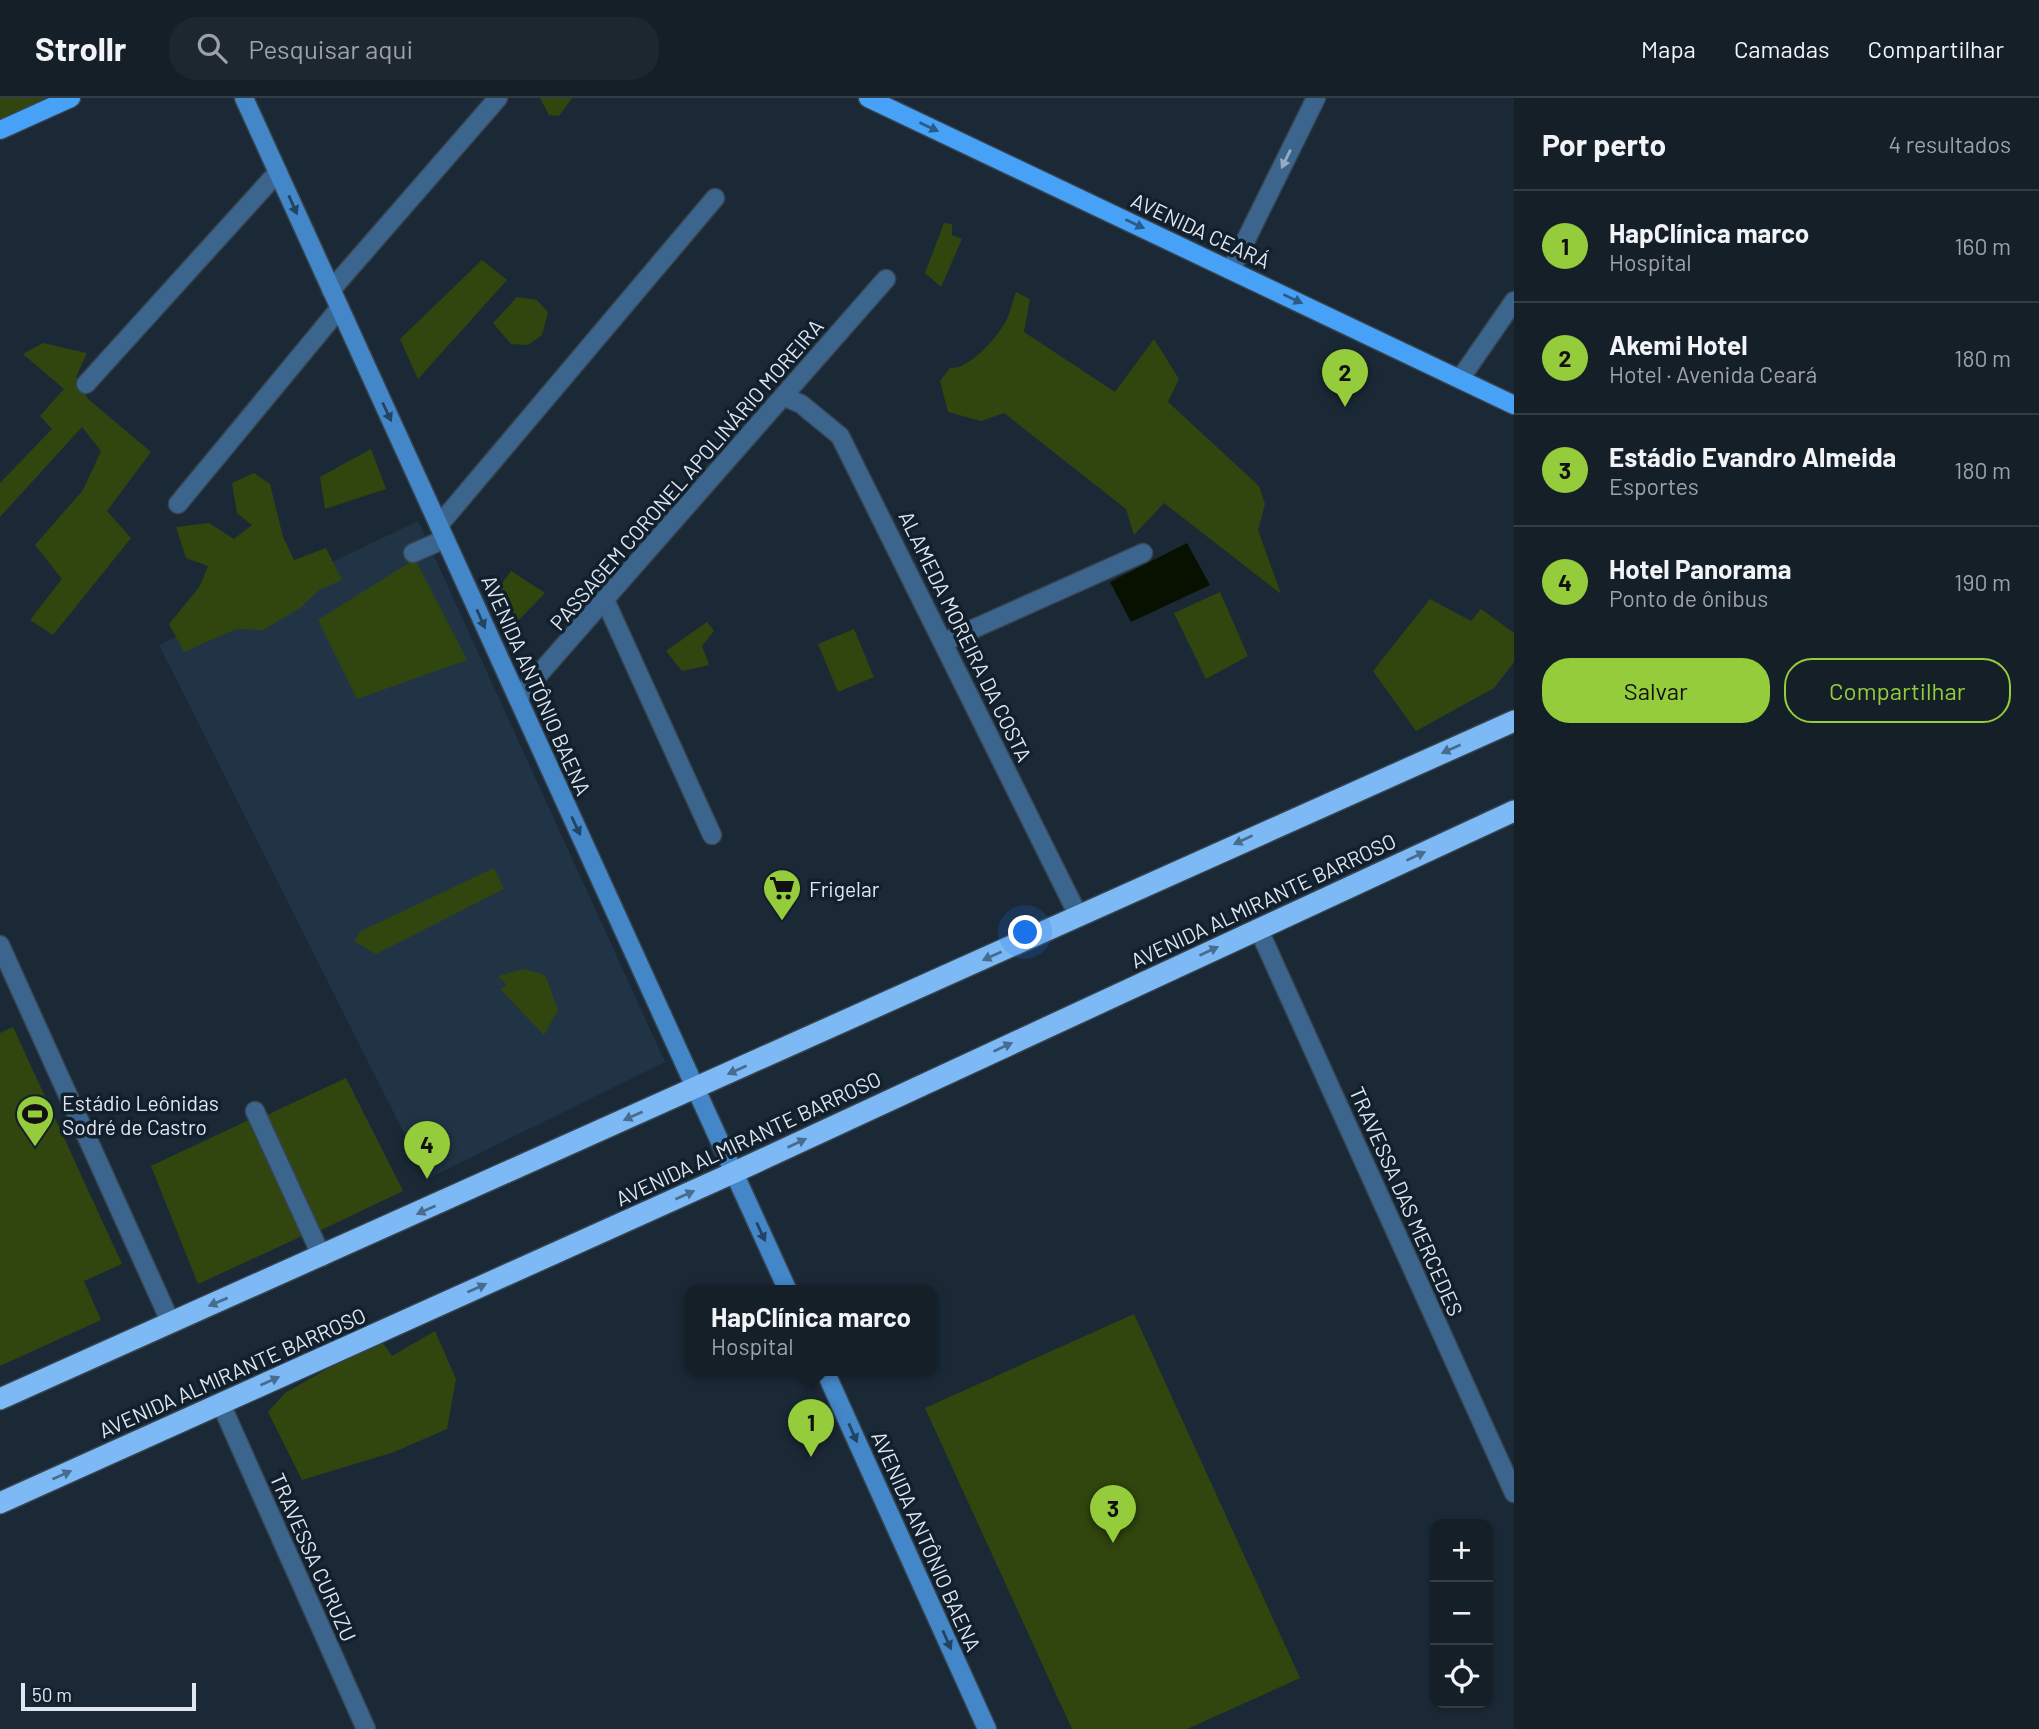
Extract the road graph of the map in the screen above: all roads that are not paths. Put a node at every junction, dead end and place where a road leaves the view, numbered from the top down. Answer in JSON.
{"nodes":[{"id":1,"x":71,"y":98,"type":"edge"},
{"id":2,"x":244,"y":98,"type":"edge"},
{"id":3,"x":498,"y":98,"type":"edge"},
{"id":4,"x":868,"y":98,"type":"edge"},
{"id":5,"x":1316,"y":98,"type":"edge"},
{"id":6,"x":0,"y":130,"type":"edge"},
{"id":7,"x":278,"y":173,"type":"junction"},
{"id":8,"x":715,"y":198,"type":"dead end"},
{"id":9,"x":1231,"y":270,"type":"junction"},
{"id":10,"x":887,"y":279,"type":"dead end"},
{"id":11,"x":331,"y":290,"type":"junction"},
{"id":12,"x":1514,"y":301,"type":"edge"},
{"id":13,"x":339,"y":309,"type":"junction"},
{"id":14,"x":1460,"y":379,"type":"junction"},
{"id":15,"x":86,"y":384,"type":"dead end"},
{"id":16,"x":785,"y":397,"type":"junction"},
{"id":17,"x":1514,"y":405,"type":"edge"},
{"id":18,"x":178,"y":503,"type":"dead end"},
{"id":19,"x":442,"y":532,"type":"junction"},
{"id":20,"x":413,"y":553,"type":"dead end"},
{"id":21,"x":1143,"y":553,"type":"dead end"},
{"id":22,"x":605,"y":600,"type":"junction"},
{"id":23,"x":944,"y":642,"type":"junction"},
{"id":24,"x":518,"y":698,"type":"junction"},
{"id":25,"x":1514,"y":721,"type":"edge"},
{"id":26,"x":1514,"y":811,"type":"edge"},
{"id":27,"x":712,"y":835,"type":"dead end"},
{"id":28,"x":1079,"y":917,"type":"junction"},
{"id":29,"x":1258,"y":928,"type":"junction"},
{"id":30,"x":0,"y":946,"type":"edge"},
{"id":31,"x":696,"y":1088,"type":"junction"},
{"id":32,"x":255,"y":1111,"type":"dead end"},
{"id":33,"x":735,"y":1172,"type":"junction"},
{"id":34,"x":322,"y":1258,"type":"junction"},
{"id":35,"x":785,"y":1285,"type":"edge"},
{"id":36,"x":171,"y":1323,"type":"junction"},
{"id":37,"x":827,"y":1376,"type":"edge"},
{"id":38,"x":0,"y":1399,"type":"edge"},
{"id":39,"x":221,"y":1404,"type":"junction"},
{"id":40,"x":1514,"y":1493,"type":"edge"},
{"id":41,"x":0,"y":1503,"type":"edge"},
{"id":42,"x":366,"y":1729,"type":"edge"},
{"id":43,"x":987,"y":1729,"type":"edge"}],
"edges":[{"from":1,"to":6,"type":"main road"},
{"from":2,"to":7,"type":"street","name":"AVENIDA ANTÔNIO BAENA"},
{"from":3,"to":11,"type":"street"},
{"from":4,"to":9,"type":"main road","name":"AVENIDA CEARÁ","one_way":true},
{"from":5,"to":9,"type":"street","one_way":true},
{"from":7,"to":11,"type":"street","name":"AVENIDA ANTÔNIO BAENA","one_way":true},
{"from":7,"to":15,"type":"street"},
{"from":8,"to":19,"type":"street"},
{"from":9,"to":14,"type":"main road","name":"AVENIDA CEARÁ","one_way":true},
{"from":10,"to":16,"type":"street","name":"PASSAGEM CORONEL APOLINÁRIO MOREIRA"},
{"from":11,"to":13,"type":"street","name":"AVENIDA ANTÔNIO BAENA"},
{"from":12,"to":14,"type":"street"},
{"from":13,"to":18,"type":"street"},
{"from":13,"to":19,"type":"street","name":"AVENIDA ANTÔNIO BAENA","one_way":true},
{"from":14,"to":17,"type":"main road","name":"AVENIDA CEARÁ"},
{"from":16,"to":22,"type":"street","name":"PASSAGEM CORONEL APOLINÁRIO MOREIRA"},
{"from":16,"to":23,"type":"street","name":"ALAMEDA MOREIRA DA COSTA"},
{"from":19,"to":20,"type":"street"},
{"from":19,"to":24,"type":"street","name":"AVENIDA ANTÔNIO BAENA","one_way":true},
{"from":21,"to":23,"type":"street"},
{"from":22,"to":24,"type":"street","name":"PASSAGEM CORONEL APOLINÁRIO MOREIRA"},
{"from":22,"to":27,"type":"street"},
{"from":23,"to":28,"type":"street","name":"ALAMEDA MOREIRA DA COSTA"},
{"from":24,"to":31,"type":"street","name":"AVENIDA ANTÔNIO BAENA","one_way":true},
{"from":25,"to":28,"type":"highway","one_way":true},
{"from":29,"to":26,"type":"highway","name":"AVENIDA ALMIRANTE BARROSO","one_way":true},
{"from":28,"to":31,"type":"highway","one_way":true},
{"from":33,"to":29,"type":"highway","name":"AVENIDA ALMIRANTE BARROSO","one_way":true},
{"from":29,"to":40,"type":"street","name":"TRAVESSA DAS MERCEDES"},
{"from":30,"to":36,"type":"street"},
{"from":31,"to":33,"type":"street","name":"AVENIDA ANTÔNIO BAENA"},
{"from":31,"to":34,"type":"highway","one_way":true},
{"from":32,"to":34,"type":"street"},
{"from":33,"to":35,"type":"street","name":"AVENIDA ANTÔNIO BAENA","one_way":true},
{"from":39,"to":33,"type":"highway","name":"AVENIDA ALMIRANTE BARROSO","one_way":true},
{"from":34,"to":36,"type":"highway","one_way":true},
{"from":36,"to":38,"type":"highway"},
{"from":37,"to":43,"type":"street","name":"AVENIDA ANTÔNIO BAENA","one_way":true},
{"from":41,"to":39,"type":"highway","name":"AVENIDA ALMIRANTE BARROSO","one_way":true},
{"from":39,"to":42,"type":"street","name":"TRAVESSA CURUZU"}]}
